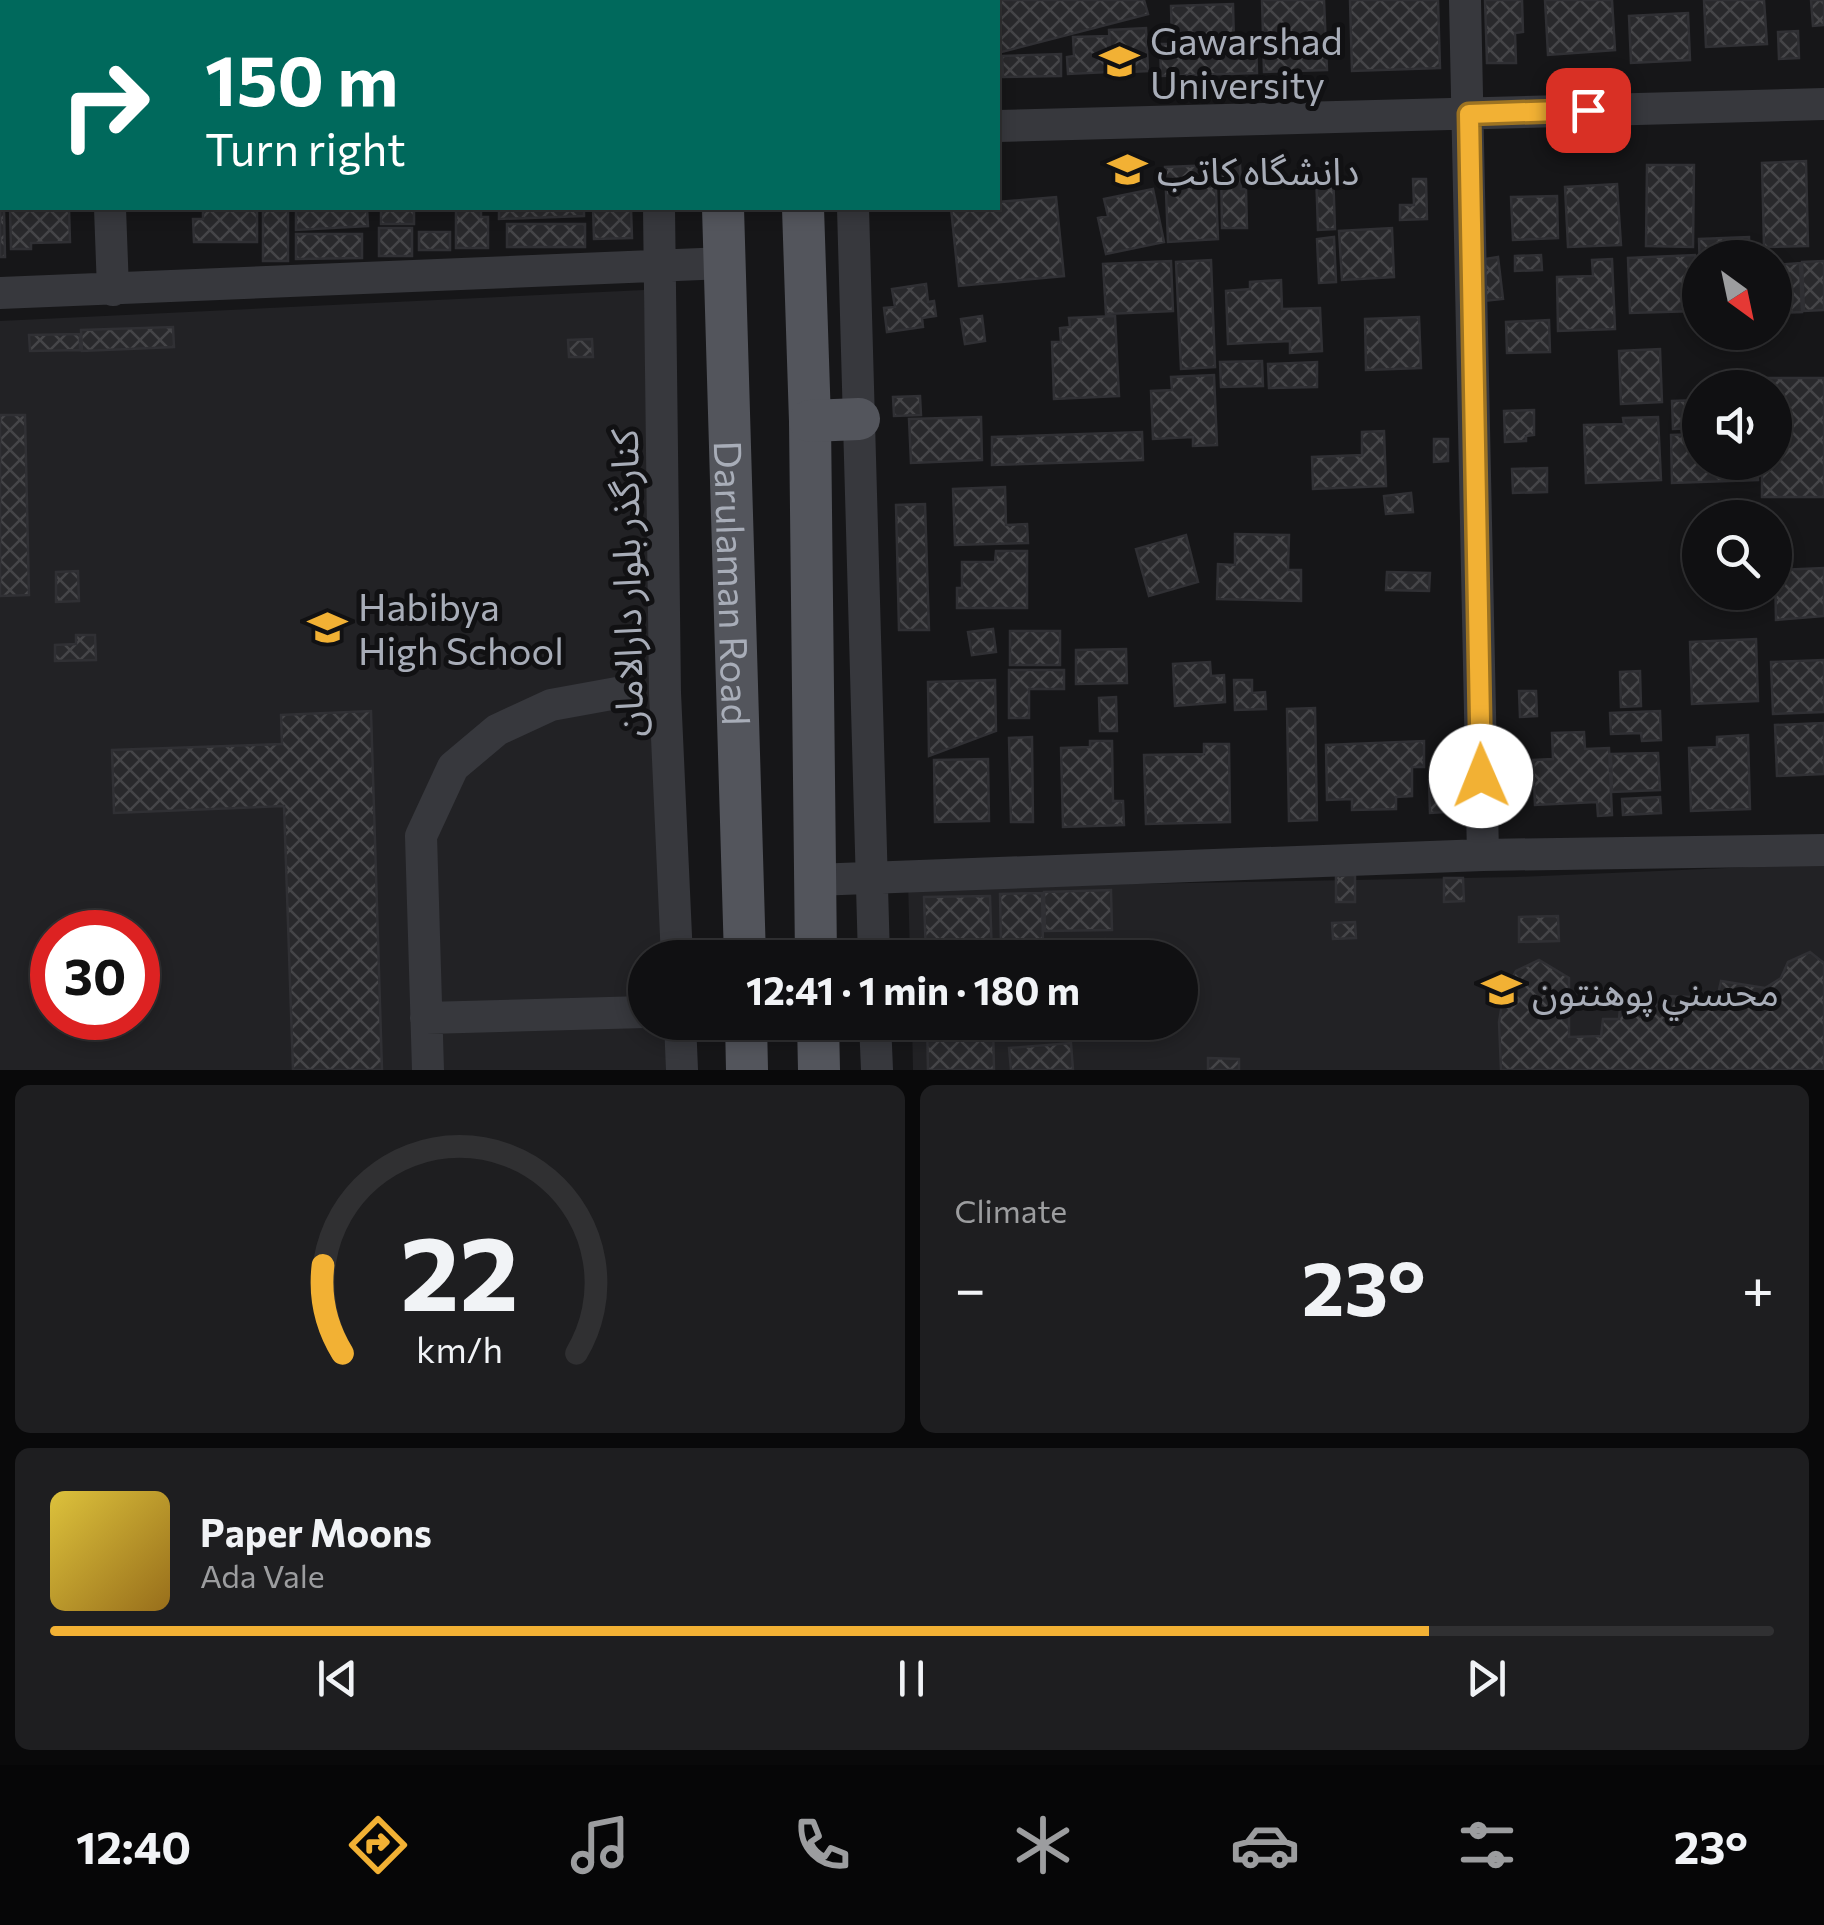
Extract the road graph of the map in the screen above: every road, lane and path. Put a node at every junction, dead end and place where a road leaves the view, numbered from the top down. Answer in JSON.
{"nodes":[{"id":1,"x":1465,"y":0,"type":"edge"},
{"id":2,"x":1824,"y":104,"type":"edge"},
{"id":3,"x":1469,"y":114,"type":"junction"},
{"id":4,"x":1000,"y":126,"type":"edge"},
{"id":5,"x":110,"y":210,"type":"edge"},
{"id":6,"x":658,"y":210,"type":"edge"},
{"id":7,"x":723,"y":210,"type":"edge"},
{"id":8,"x":803,"y":210,"type":"edge"},
{"id":9,"x":853,"y":210,"type":"edge"},
{"id":10,"x":724,"y":263,"type":"junction"},
{"id":11,"x":660,"y":266,"type":"junction"},
{"id":12,"x":113,"y":290,"type":"junction"},
{"id":13,"x":0,"y":293,"type":"edge"},
{"id":14,"x":859,"y":419,"type":"junction"},
{"id":15,"x":810,"y":422,"type":"junction"},
{"id":16,"x":616,"y":692,"type":"dead end"},
{"id":17,"x":1824,"y":850,"type":"edge"},
{"id":18,"x":1483,"y":856,"type":"junction"},
{"id":19,"x":872,"y":878,"type":"junction"},
{"id":20,"x":814,"y":880,"type":"junction"},
{"id":21,"x":676,"y":940,"type":"edge"},
{"id":22,"x":743,"y":940,"type":"edge"},
{"id":23,"x":816,"y":940,"type":"edge"},
{"id":24,"x":874,"y":940,"type":"edge"},
{"id":25,"x":628,"y":1012,"type":"edge"},
{"id":26,"x":426,"y":1018,"type":"junction"},
{"id":27,"x":681,"y":1040,"type":"edge"},
{"id":28,"x":746,"y":1040,"type":"edge"},
{"id":29,"x":818,"y":1040,"type":"edge"},
{"id":30,"x":876,"y":1040,"type":"edge"},
{"id":31,"x":428,"y":1070,"type":"edge"},
{"id":32,"x":682,"y":1070,"type":"edge"},
{"id":33,"x":747,"y":1070,"type":"edge"},
{"id":34,"x":819,"y":1070,"type":"edge"},
{"id":35,"x":876,"y":1070,"type":"edge"}],
"edges":[{"from":1,"to":3,"type":"street"},
{"from":2,"to":3,"type":"street"},
{"from":3,"to":4,"type":"street"},
{"from":3,"to":18,"type":"street"},
{"from":5,"to":12,"type":"street"},
{"from":6,"to":11,"type":"street","name":"کنارگذر بلوار دارالامان"},
{"from":7,"to":10,"type":"main road","name":"Darulaman Road"},
{"from":8,"to":15,"type":"main road","name":"Darulaman Road"},
{"from":9,"to":14,"type":"street"},
{"from":10,"to":11,"type":"street"},
{"from":10,"to":22,"type":"main road","name":"Darulaman Road"},
{"from":11,"to":12,"type":"street"},
{"from":11,"to":21,"type":"street","name":"کنارگذر بلوار دارالامان"},
{"from":12,"to":13,"type":"street"},
{"from":14,"to":15,"type":"main road"},
{"from":14,"to":19,"type":"street"},
{"from":15,"to":20,"type":"main road","name":"Darulaman Road"},
{"from":16,"to":26,"type":"street"},
{"from":17,"to":18,"type":"street"},
{"from":18,"to":19,"type":"street"},
{"from":19,"to":20,"type":"street"},
{"from":19,"to":24,"type":"street"},
{"from":20,"to":23,"type":"main road","name":"Darulaman Road"},
{"from":25,"to":26,"type":"street"},
{"from":26,"to":31,"type":"street"},
{"from":27,"to":32,"type":"street"},
{"from":28,"to":33,"type":"main road"},
{"from":29,"to":34,"type":"main road"},
{"from":30,"to":35,"type":"street"}]}
